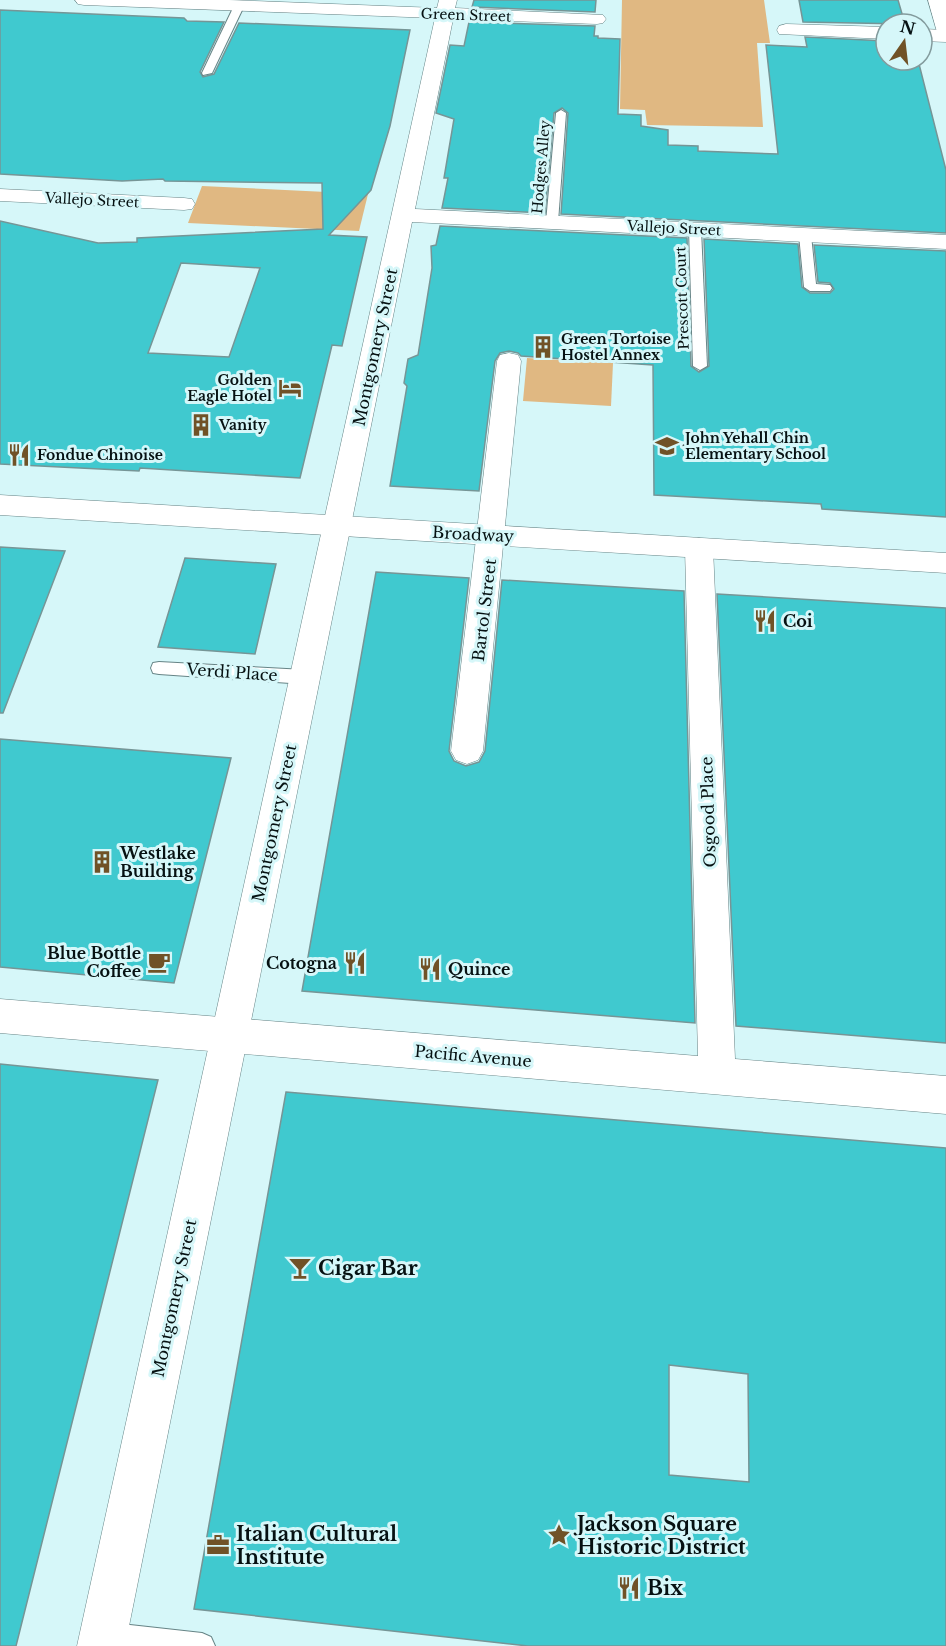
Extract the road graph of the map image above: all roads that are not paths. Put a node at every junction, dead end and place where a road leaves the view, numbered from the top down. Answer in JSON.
{"nodes":[{"id":1,"x":84,"y":0,"type":"edge"},
{"id":2,"x":937,"y":0,"type":"edge"},
{"id":3,"x":205,"y":2,"type":"edge"},
{"id":4,"x":239,"y":6,"type":"junction"},
{"id":5,"x":447,"y":7,"type":"edge"},
{"id":6,"x":597,"y":19,"type":"dead end"},
{"id":7,"x":786,"y":30,"type":"dead end"},
{"id":8,"x":874,"y":33,"type":"edge"},
{"id":9,"x":946,"y":34,"type":"edge"},
{"id":10,"x":207,"y":73,"type":"dead end"},
{"id":11,"x":561,"y":114,"type":"dead end"},
{"id":12,"x":0,"y":195,"type":"edge"},
{"id":13,"x":184,"y":204,"type":"dead end"},
{"id":14,"x":403,"y":215,"type":"junction"},
{"id":15,"x":552,"y":222,"type":"junction"},
{"id":16,"x":695,"y":229,"type":"junction"},
{"id":17,"x":805,"y":235,"type":"junction"},
{"id":18,"x":946,"y":242,"type":"edge"},
{"id":19,"x":826,"y":288,"type":"dead end"},
{"id":20,"x":509,"y":361,"type":"dead end"},
{"id":21,"x":700,"y":366,"type":"dead end"},
{"id":22,"x":0,"y":505,"type":"edge"},
{"id":23,"x":337,"y":525,"type":"junction"},
{"id":24,"x":492,"y":535,"type":"junction"},
{"id":25,"x":699,"y":548,"type":"junction"},
{"id":26,"x":946,"y":563,"type":"edge"},
{"id":27,"x":159,"y":668,"type":"dead end"},
{"id":28,"x":305,"y":677,"type":"junction"},
{"id":29,"x":467,"y":752,"type":"dead end"},
{"id":30,"x":0,"y":1016,"type":"edge"},
{"id":31,"x":229,"y":1035,"type":"junction"},
{"id":32,"x":717,"y":1076,"type":"junction"},
{"id":33,"x":946,"y":1095,"type":"edge"},
{"id":34,"x":102,"y":1640,"type":"edge"},
{"id":35,"x":202,"y":1646,"type":"edge"}],
"edges":[{"from":1,"to":3,"type":"street","name":"Green Street"},
{"from":2,"to":9,"type":"street"},
{"from":3,"to":4,"type":"street","name":"Green Street"},
{"from":4,"to":5,"type":"street","name":"Green Street"},
{"from":4,"to":10,"type":"lane"},
{"from":5,"to":6,"type":"street","name":"Green Street"},
{"from":5,"to":14,"type":"street","name":"Montgomery Street"},
{"from":7,"to":8,"type":"street"},
{"from":11,"to":15,"type":"lane","name":"Hodges Alley"},
{"from":12,"to":13,"type":"street","name":"Vallejo Street"},
{"from":14,"to":15,"type":"street","name":"Vallejo Street"},
{"from":14,"to":23,"type":"street","name":"Montgomery Street"},
{"from":15,"to":16,"type":"street","name":"Vallejo Street"},
{"from":16,"to":17,"type":"street","name":"Vallejo Street"},
{"from":16,"to":21,"type":"lane","name":"Prescott Court"},
{"from":17,"to":18,"type":"street","name":"Vallejo Street"},
{"from":17,"to":19,"type":"lane"},
{"from":20,"to":24,"type":"street","name":"Bartol Street"},
{"from":22,"to":23,"type":"street","name":"Broadway"},
{"from":23,"to":24,"type":"street","name":"Broadway"},
{"from":23,"to":28,"type":"street","name":"Montgomery Street"},
{"from":24,"to":25,"type":"street","name":"Broadway"},
{"from":24,"to":29,"type":"street","name":"Bartol Street"},
{"from":25,"to":26,"type":"street","name":"Broadway"},
{"from":25,"to":32,"type":"street","name":"Osgood Place"},
{"from":27,"to":28,"type":"lane","name":"Verdi Place"},
{"from":28,"to":31,"type":"street","name":"Montgomery Street"},
{"from":30,"to":31,"type":"street","name":"Pacific Avenue"},
{"from":31,"to":32,"type":"street","name":"Pacific Avenue"},
{"from":31,"to":34,"type":"street","name":"Montgomery Street"},
{"from":32,"to":33,"type":"street","name":"Pacific Avenue"},
{"from":34,"to":35,"type":"lane"}]}
